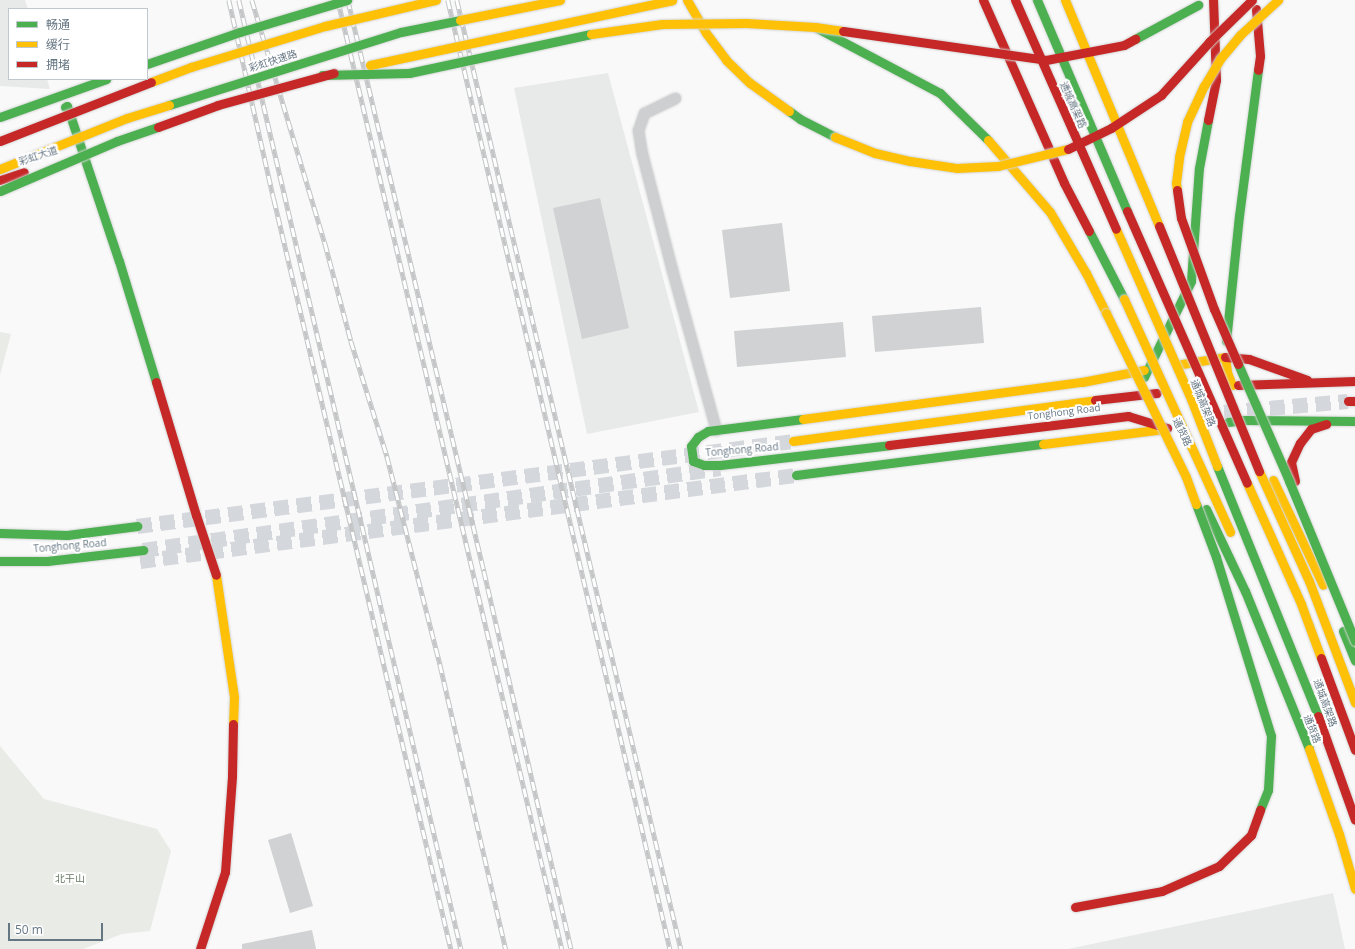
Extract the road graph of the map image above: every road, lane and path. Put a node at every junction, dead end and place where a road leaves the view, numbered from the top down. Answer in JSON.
{"nodes":[{"id":1,"x":347,"y":0,"type":"edge"},
{"id":2,"x":436,"y":0,"type":"edge"},
{"id":3,"x":560,"y":0,"type":"edge"},
{"id":4,"x":672,"y":0,"type":"edge"},
{"id":5,"x":687,"y":0,"type":"edge"},
{"id":6,"x":983,"y":0,"type":"edge"},
{"id":7,"x":1015,"y":0,"type":"edge"},
{"id":8,"x":1037,"y":0,"type":"edge"},
{"id":9,"x":1064,"y":0,"type":"edge"},
{"id":10,"x":1202,"y":0,"type":"edge"},
{"id":11,"x":1213,"y":0,"type":"edge"},
{"id":12,"x":1252,"y":0,"type":"edge"},
{"id":13,"x":1255,"y":0,"type":"edge"},
{"id":14,"x":1278,"y":0,"type":"edge"},
{"id":15,"x":815,"y":27,"type":"junction"},
{"id":16,"x":148,"y":64,"type":"edge"},
{"id":17,"x":322,"y":75,"type":"junction"},
{"id":18,"x":103,"y":80,"type":"edge"},
{"id":19,"x":675,"y":98,"type":"dead end"},
{"id":20,"x":0,"y":117,"type":"edge"},
{"id":21,"x":0,"y":131,"type":"edge"},
{"id":22,"x":0,"y":142,"type":"edge"},
{"id":23,"x":83,"y":152,"type":"junction"},
{"id":24,"x":0,"y":169,"type":"edge"},
{"id":25,"x":0,"y":180,"type":"edge"},
{"id":26,"x":0,"y":191,"type":"edge"},
{"id":27,"x":1086,"y":273,"type":"junction"},
{"id":28,"x":1143,"y":342,"type":"junction"},
{"id":29,"x":1225,"y":357,"type":"junction"},
{"id":30,"x":1144,"y":372,"type":"junction"},
{"id":31,"x":1355,"y":381,"type":"edge"},
{"id":32,"x":1082,"y":382,"type":"junction"},
{"id":33,"x":1311,"y":382,"type":"junction"},
{"id":34,"x":1232,"y":385,"type":"junction"},
{"id":35,"x":1150,"y":394,"type":"junction"},
{"id":36,"x":1132,"y":396,"type":"junction"},
{"id":37,"x":1244,"y":420,"type":"junction"},
{"id":38,"x":1355,"y":421,"type":"edge"},
{"id":39,"x":1331,"y":422,"type":"junction"},
{"id":40,"x":1169,"y":429,"type":"junction"},
{"id":41,"x":716,"y":430,"type":"junction"},
{"id":42,"x":793,"y":441,"type":"tunnel mouth"},
{"id":43,"x":796,"y":475,"type":"tunnel mouth"},
{"id":44,"x":137,"y":526,"type":"tunnel mouth"},
{"id":45,"x":0,"y":533,"type":"edge"},
{"id":46,"x":1235,"y":544,"type":"dead end"},
{"id":47,"x":142,"y":550,"type":"tunnel mouth"},
{"id":48,"x":1307,"y":551,"type":"junction"},
{"id":49,"x":0,"y":561,"type":"edge"},
{"id":50,"x":83,"y":567,"type":"dead end"},
{"id":51,"x":1262,"y":602,"type":"dead end"},
{"id":52,"x":1355,"y":641,"type":"edge"},
{"id":53,"x":1355,"y":661,"type":"edge"},
{"id":54,"x":1311,"y":695,"type":"junction"},
{"id":55,"x":1355,"y":703,"type":"edge"},
{"id":56,"x":1355,"y":750,"type":"edge"},
{"id":57,"x":1355,"y":820,"type":"edge"},
{"id":58,"x":1355,"y":889,"type":"edge"},
{"id":59,"x":1075,"y":907,"type":"dead end"},
{"id":60,"x":200,"y":949,"type":"edge"}],
"edges":[{"from":1,"to":16,"type":"main road","bridge":true},
{"from":2,"to":22,"type":"main road","name":"彩虹快速路","bridge":true},
{"from":3,"to":24,"type":"main road","name":"彩虹快速路","bridge":true},
{"from":4,"to":17,"type":"main road","bridge":true},
{"from":5,"to":12,"type":"main road","bridge":true},
{"from":6,"to":28,"type":"main road","bridge":true},
{"from":7,"to":54,"type":"main road","name":"通城高架路","bridge":true},
{"from":8,"to":56,"type":"main road","name":"通城高架路","bridge":true},
{"from":9,"to":55,"type":"main road","bridge":true},
{"from":10,"to":15,"type":"main road","bridge":true},
{"from":11,"to":30,"type":"main road"},
{"from":13,"to":29,"type":"main road"},
{"from":14,"to":52,"type":"main road","bridge":true},
{"from":15,"to":17,"type":"main road","bridge":true},
{"from":15,"to":27,"type":"main road","bridge":true},
{"from":17,"to":26,"type":"main road","bridge":true},
{"from":18,"to":20,"type":"main road"},
{"from":19,"to":41,"type":"street"},
{"from":21,"to":23,"type":"main road"},
{"from":23,"to":25,"type":"main road","name":"彩虹大道"},
{"from":23,"to":60,"type":"main road"},
{"from":27,"to":28,"type":"main road"},
{"from":27,"to":59,"type":"main road","bridge":true},
{"from":28,"to":46,"type":"main road","bridge":true},
{"from":29,"to":30,"type":"main road"},
{"from":29,"to":33,"type":"main road"},
{"from":29,"to":34,"type":"main road"},
{"from":30,"to":32,"type":"main road","name":"Tonghong Road"},
{"from":30,"to":35,"type":"main road","name":"通货路"},
{"from":31,"to":33,"type":"main road","name":"Tonghong Road"},
{"from":32,"to":36,"type":"main road"},
{"from":32,"to":41,"type":"main road","name":"Tonghong Road"},
{"from":33,"to":34,"type":"main road","name":"Tonghong Road"},
{"from":34,"to":35,"type":"main road","name":"Tonghong Road"},
{"from":34,"to":37,"type":"main road"},
{"from":35,"to":36,"type":"main road","name":"Tonghong Road"},
{"from":35,"to":40,"type":"main road","name":"通货路"},
{"from":36,"to":42,"type":"main road","name":"Tonghong Road"},
{"from":37,"to":39,"type":"main road","name":"Tonghong Road"},
{"from":37,"to":40,"type":"main road","name":"Tonghong Road"},
{"from":37,"to":48,"type":"main road"},
{"from":38,"to":39,"type":"main road","name":"Tonghong Road"},
{"from":39,"to":48,"type":"main road"},
{"from":40,"to":41,"type":"main road","name":"Tonghong Road"},
{"from":40,"to":43,"type":"main road","name":"Tonghong Road"},
{"from":40,"to":58,"type":"main road","name":"通货路"},
{"from":44,"to":45,"type":"main road","name":"Tonghong Road"},
{"from":47,"to":49,"type":"main road","name":"Tonghong Road"},
{"from":48,"to":53,"type":"main road"},
{"from":49,"to":50,"type":"main road","name":"Tonghong Road"},
{"from":51,"to":54,"type":"main road","bridge":true},
{"from":54,"to":57,"type":"main road","name":"通城高架路","bridge":true}]}
